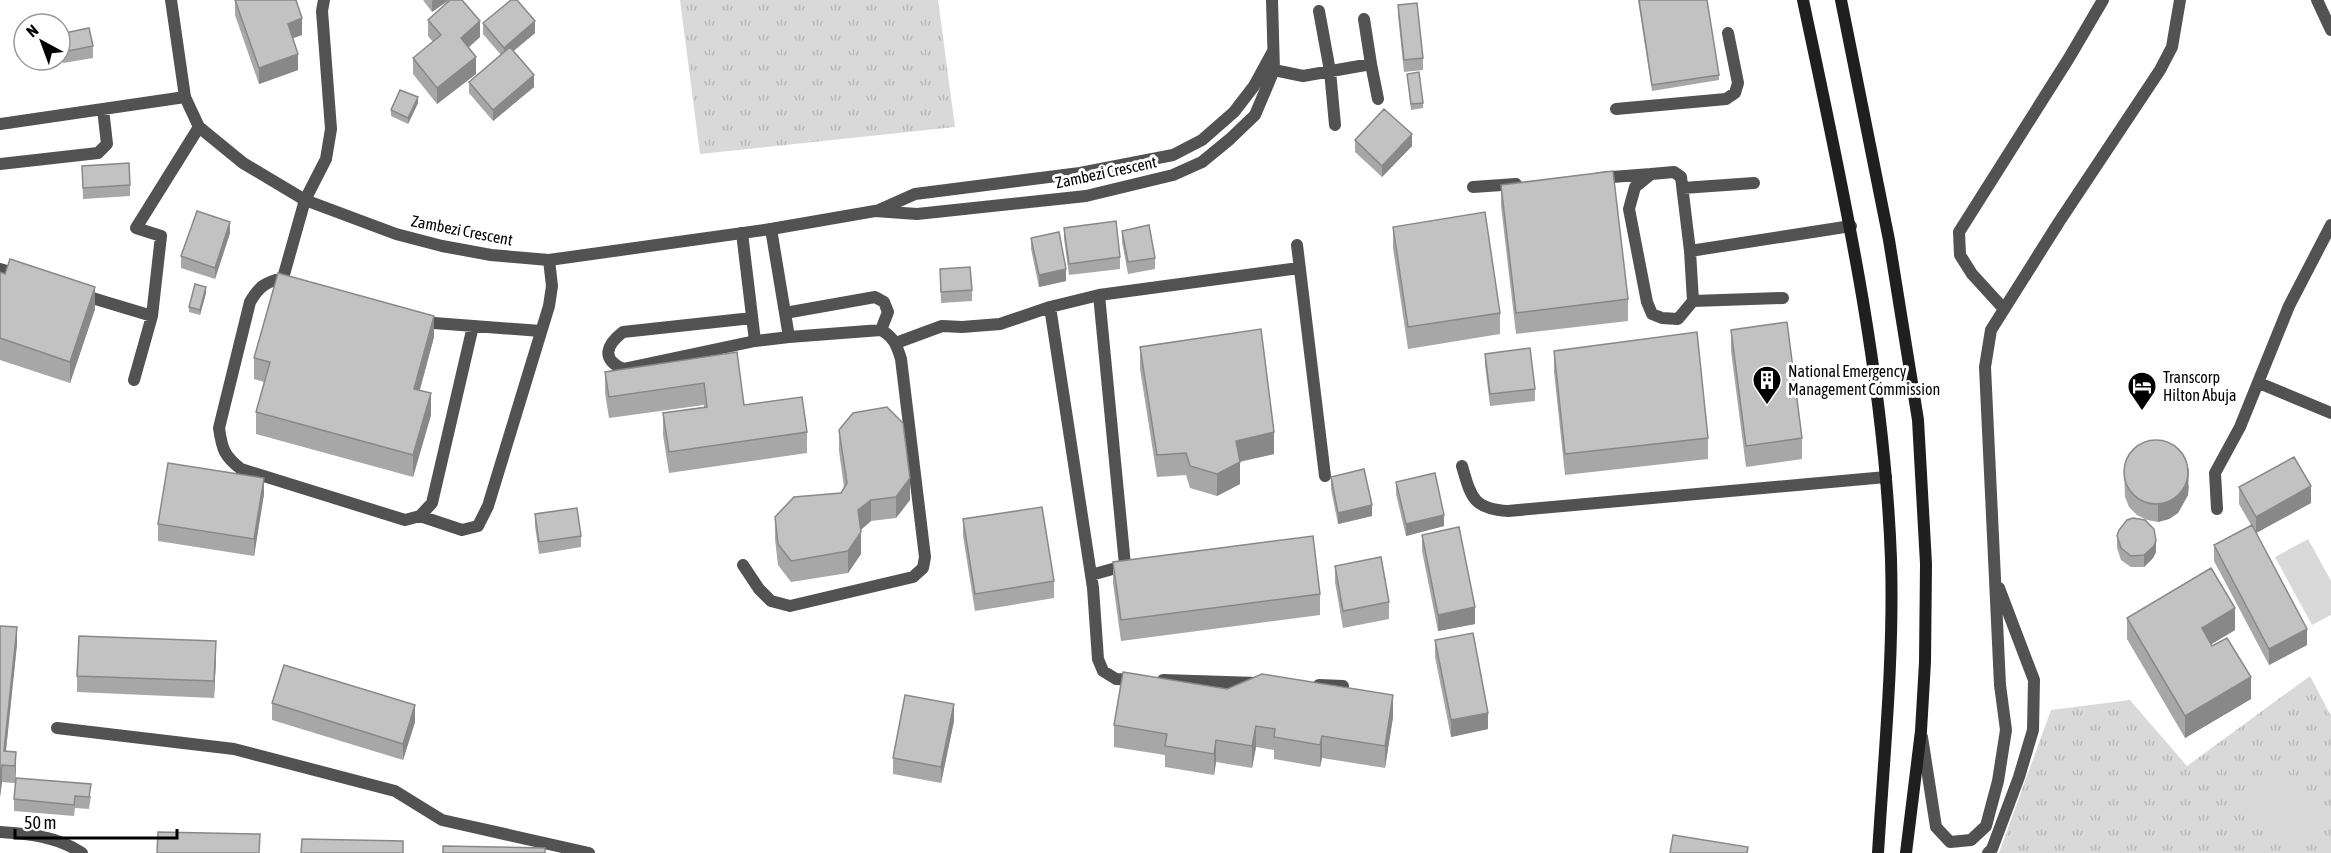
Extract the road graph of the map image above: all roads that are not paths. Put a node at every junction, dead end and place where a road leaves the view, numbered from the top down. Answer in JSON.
{"nodes":[{"id":1,"x":171,"y":0,"type":"edge"},
{"id":2,"x":324,"y":0,"type":"edge"},
{"id":3,"x":1272,"y":0,"type":"edge"},
{"id":4,"x":1803,"y":0,"type":"edge"},
{"id":5,"x":1841,"y":0,"type":"edge"},
{"id":6,"x":2103,"y":0,"type":"edge"},
{"id":7,"x":2180,"y":0,"type":"edge"},
{"id":8,"x":2317,"y":0,"type":"edge"},
{"id":9,"x":1319,"y":11,"type":"dead end"},
{"id":10,"x":1364,"y":19,"type":"dead end"},
{"id":11,"x":2331,"y":30,"type":"edge"},
{"id":12,"x":1728,"y":33,"type":"dead end"},
{"id":13,"x":1274,"y":49,"type":"junction"},
{"id":14,"x":1371,"y":64,"type":"junction"},
{"id":15,"x":1274,"y":70,"type":"junction"},
{"id":16,"x":1330,"y":71,"type":"junction"},
{"id":17,"x":184,"y":97,"type":"junction"},
{"id":18,"x":1378,"y":99,"type":"dead end"},
{"id":19,"x":103,"y":109,"type":"junction"},
{"id":20,"x":1616,"y":109,"type":"dead end"},
{"id":21,"x":0,"y":124,"type":"edge"},
{"id":22,"x":1335,"y":125,"type":"dead end"},
{"id":23,"x":199,"y":127,"type":"junction"},
{"id":24,"x":0,"y":164,"type":"edge"},
{"id":25,"x":1651,"y":174,"type":"junction"},
{"id":26,"x":1591,"y":178,"type":"edge"},
{"id":27,"x":1532,"y":183,"type":"edge"},
{"id":28,"x":1754,"y":183,"type":"dead end"},
{"id":29,"x":1473,"y":187,"type":"dead end"},
{"id":30,"x":1683,"y":188,"type":"junction"},
{"id":31,"x":305,"y":200,"type":"junction"},
{"id":32,"x":875,"y":211,"type":"junction"},
{"id":33,"x":2331,"y":225,"type":"edge"},
{"id":34,"x":1851,"y":226,"type":"junction"},
{"id":35,"x":771,"y":229,"type":"junction"},
{"id":36,"x":742,"y":233,"type":"junction"},
{"id":37,"x":1297,"y":245,"type":"dead end"},
{"id":38,"x":1690,"y":251,"type":"junction"},
{"id":39,"x":549,"y":260,"type":"junction"},
{"id":40,"x":1299,"y":268,"type":"junction"},
{"id":41,"x":0,"y":269,"type":"edge"},
{"id":42,"x":33,"y":279,"type":"edge"},
{"id":43,"x":65,"y":289,"type":"edge"},
{"id":44,"x":1099,"y":296,"type":"junction"},
{"id":45,"x":1783,"y":298,"type":"dead end"},
{"id":46,"x":1693,"y":301,"type":"junction"},
{"id":47,"x":1050,"y":307,"type":"junction"},
{"id":48,"x":2004,"y":309,"type":"junction"},
{"id":49,"x":785,"y":312,"type":"junction"},
{"id":50,"x":152,"y":316,"type":"junction"},
{"id":51,"x":413,"y":318,"type":"edge"},
{"id":52,"x":752,"y":318,"type":"junction"},
{"id":53,"x":473,"y":326,"type":"junction"},
{"id":54,"x":881,"y":330,"type":"junction"},
{"id":55,"x":541,"y":331,"type":"junction"},
{"id":56,"x":789,"y":337,"type":"junction"},
{"id":57,"x":755,"y":341,"type":"junction"},
{"id":58,"x":896,"y":343,"type":"junction"},
{"id":59,"x":134,"y":380,"type":"dead end"},
{"id":60,"x":2259,"y":383,"type":"junction"},
{"id":61,"x":2331,"y":413,"type":"edge"},
{"id":62,"x":1461,"y":466,"type":"dead end"},
{"id":63,"x":1325,"y":476,"type":"dead end"},
{"id":64,"x":1886,"y":477,"type":"junction"},
{"id":65,"x":2217,"y":509,"type":"dead end"},
{"id":66,"x":420,"y":516,"type":"junction"},
{"id":67,"x":743,"y":565,"type":"dead end"},
{"id":68,"x":1091,"y":575,"type":"junction"},
{"id":69,"x":1996,"y":579,"type":"junction"},
{"id":70,"x":1271,"y":684,"type":"edge"},
{"id":71,"x":1307,"y":685,"type":"edge"},
{"id":72,"x":1342,"y":686,"type":"edge"},
{"id":73,"x":57,"y":728,"type":"dead end"},
{"id":74,"x":1922,"y":731,"type":"junction"},
{"id":75,"x":0,"y":832,"type":"edge"},
{"id":76,"x":82,"y":853,"type":"edge"},
{"id":77,"x":589,"y":853,"type":"edge"},
{"id":78,"x":1878,"y":853,"type":"edge"},
{"id":79,"x":1906,"y":853,"type":"edge"},
{"id":80,"x":1988,"y":853,"type":"edge"}],
"edges":[{"from":1,"to":17,"type":"street","name":"Zambezi Crescent"},
{"from":2,"to":31,"type":"street"},
{"from":3,"to":13,"type":"street","name":"Zambezi Crescent"},
{"from":4,"to":34,"type":"main road"},
{"from":5,"to":74,"type":"main road"},
{"from":6,"to":48,"type":"street"},
{"from":7,"to":48,"type":"street"},
{"from":8,"to":11,"type":"street"},
{"from":9,"to":16,"type":"street"},
{"from":10,"to":14,"type":"street"},
{"from":12,"to":20,"type":"street"},
{"from":13,"to":15,"type":"street","name":"Zambezi Crescent"},
{"from":13,"to":32,"type":"street","name":"Zambezi Crescent"},
{"from":14,"to":16,"type":"street"},
{"from":14,"to":18,"type":"street"},
{"from":15,"to":16,"type":"street"},
{"from":15,"to":32,"type":"street","name":"Zambezi Crescent"},
{"from":16,"to":22,"type":"street"},
{"from":17,"to":19,"type":"street"},
{"from":17,"to":23,"type":"street","name":"Zambezi Crescent"},
{"from":19,"to":21,"type":"street"},
{"from":19,"to":24,"type":"street"},
{"from":23,"to":31,"type":"street","name":"Zambezi Crescent"},
{"from":23,"to":50,"type":"street"},
{"from":25,"to":26,"type":"street"},
{"from":25,"to":30,"type":"street"},
{"from":25,"to":46,"type":"street"},
{"from":27,"to":29,"type":"street"},
{"from":28,"to":30,"type":"street"},
{"from":30,"to":38,"type":"street"},
{"from":31,"to":39,"type":"street","name":"Zambezi Crescent"},
{"from":31,"to":66,"type":"street"},
{"from":32,"to":35,"type":"street","name":"Zambezi Crescent"},
{"from":33,"to":60,"type":"street"},
{"from":34,"to":38,"type":"street"},
{"from":34,"to":64,"type":"main road"},
{"from":35,"to":36,"type":"street","name":"Zambezi Crescent"},
{"from":35,"to":49,"type":"street"},
{"from":36,"to":39,"type":"street","name":"Zambezi Crescent"},
{"from":36,"to":52,"type":"street"},
{"from":37,"to":40,"type":"street"},
{"from":38,"to":46,"type":"street"},
{"from":39,"to":55,"type":"street"},
{"from":40,"to":44,"type":"street"},
{"from":40,"to":63,"type":"street"},
{"from":41,"to":42,"type":"street"},
{"from":43,"to":50,"type":"street"},
{"from":44,"to":47,"type":"street"},
{"from":44,"to":68,"type":"street"},
{"from":45,"to":46,"type":"street"},
{"from":47,"to":58,"type":"street"},
{"from":47,"to":68,"type":"street"},
{"from":48,"to":69,"type":"street"},
{"from":49,"to":54,"type":"street"},
{"from":49,"to":56,"type":"street"},
{"from":50,"to":59,"type":"street"},
{"from":51,"to":53,"type":"street"},
{"from":52,"to":57,"type":"street"},
{"from":52,"to":57,"type":"street"},
{"from":53,"to":55,"type":"street"},
{"from":53,"to":66,"type":"street"},
{"from":54,"to":56,"type":"street"},
{"from":54,"to":58,"type":"street"},
{"from":55,"to":66,"type":"street"},
{"from":56,"to":57,"type":"street"},
{"from":58,"to":67,"type":"street"},
{"from":60,"to":61,"type":"street"},
{"from":60,"to":65,"type":"street"},
{"from":62,"to":64,"type":"street"},
{"from":64,"to":78,"type":"main road"},
{"from":68,"to":70,"type":"street"},
{"from":69,"to":74,"type":"street"},
{"from":69,"to":80,"type":"street"},
{"from":71,"to":72,"type":"street"},
{"from":73,"to":77,"type":"street"},
{"from":74,"to":79,"type":"main road"},
{"from":75,"to":76,"type":"street"}]}
